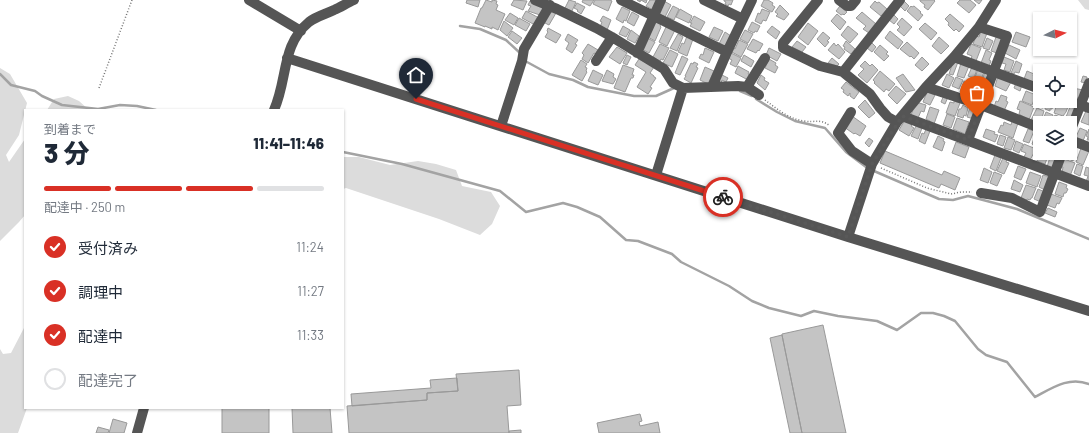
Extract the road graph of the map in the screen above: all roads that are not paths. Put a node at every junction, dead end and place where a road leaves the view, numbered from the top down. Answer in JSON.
{"nodes":[{"id":1,"x":249,"y":0,"type":"edge"},
{"id":2,"x":354,"y":0,"type":"edge"},
{"id":3,"x":535,"y":0,"type":"edge"},
{"id":4,"x":621,"y":0,"type":"edge"},
{"id":5,"x":661,"y":0,"type":"edge"},
{"id":6,"x":704,"y":0,"type":"edge"},
{"id":7,"x":752,"y":0,"type":"edge"},
{"id":8,"x":818,"y":0,"type":"edge"},
{"id":9,"x":839,"y":0,"type":"edge"},
{"id":10,"x":856,"y":0,"type":"edge"},
{"id":11,"x":900,"y":0,"type":"edge"},
{"id":12,"x":996,"y":0,"type":"edge"},
{"id":13,"x":556,"y":5,"type":"edge"},
{"id":14,"x":654,"y":16,"type":"junction"},
{"id":15,"x":743,"y":19,"type":"junction"},
{"id":16,"x":979,"y":26,"type":"junction"},
{"id":17,"x":301,"y":31,"type":"junction"},
{"id":18,"x":612,"y":37,"type":"junction"},
{"id":19,"x":727,"y":52,"type":"junction"},
{"id":20,"x":637,"y":53,"type":"junction"},
{"id":21,"x":954,"y":57,"type":"junction"},
{"id":22,"x":287,"y":58,"type":"junction"},
{"id":23,"x":765,"y":58,"type":"dead end"},
{"id":24,"x":596,"y":61,"type":"dead end"},
{"id":25,"x":843,"y":72,"type":"junction"},
{"id":26,"x":994,"y":72,"type":"junction"},
{"id":27,"x":1089,"y":83,"type":"edge"},
{"id":28,"x":1033,"y":86,"type":"edge"},
{"id":29,"x":712,"y":87,"type":"junction"},
{"id":30,"x":926,"y":87,"type":"junction"},
{"id":31,"x":683,"y":88,"type":"junction"},
{"id":32,"x":747,"y":88,"type":"junction"},
{"id":33,"x":758,"y":95,"type":"road end"},
{"id":34,"x":981,"y":105,"type":"junction"},
{"id":35,"x":1085,"y":106,"type":"edge"},
{"id":36,"x":274,"y":109,"type":"edge"},
{"id":37,"x":851,"y":112,"type":"dead end"},
{"id":38,"x":900,"y":119,"type":"junction"},
{"id":39,"x":1077,"y":120,"type":"edge"},
{"id":40,"x":1033,"y":125,"type":"edge"},
{"id":41,"x":501,"y":126,"type":"junction"},
{"id":42,"x":968,"y":140,"type":"junction"},
{"id":43,"x":1077,"y":143,"type":"edge"},
{"id":44,"x":1089,"y":147,"type":"edge"},
{"id":45,"x":1060,"y":160,"type":"edge"},
{"id":46,"x":872,"y":164,"type":"junction"},
{"id":47,"x":1055,"y":174,"type":"junction"},
{"id":48,"x":656,"y":175,"type":"junction"},
{"id":49,"x":1089,"y":186,"type":"edge"},
{"id":50,"x":981,"y":193,"type":"road end"},
{"id":51,"x":848,"y":237,"type":"junction"},
{"id":52,"x":1089,"y":311,"type":"edge"},
{"id":53,"x":144,"y":409,"type":"edge"},
{"id":54,"x":137,"y":433,"type":"edge"}],
"edges":[{"from":1,"to":17,"type":"street"},
{"from":2,"to":17,"type":"street"},
{"from":3,"to":13,"type":"street"},
{"from":4,"to":14,"type":"street"},
{"from":5,"to":14,"type":"street"},
{"from":6,"to":15,"type":"street"},
{"from":7,"to":15,"type":"street"},
{"from":8,"to":25,"type":"street"},
{"from":9,"to":10,"type":"street"},
{"from":11,"to":25,"type":"street"},
{"from":12,"to":16,"type":"street"},
{"from":13,"to":18,"type":"street"},
{"from":13,"to":41,"type":"street"},
{"from":14,"to":19,"type":"street"},
{"from":14,"to":20,"type":"street"},
{"from":15,"to":19,"type":"street"},
{"from":16,"to":21,"type":"street"},
{"from":16,"to":26,"type":"street"},
{"from":17,"to":22,"type":"street"},
{"from":18,"to":20,"type":"street"},
{"from":18,"to":24,"type":"street"},
{"from":19,"to":29,"type":"street"},
{"from":20,"to":31,"type":"street"},
{"from":21,"to":26,"type":"street"},
{"from":21,"to":30,"type":"street"},
{"from":22,"to":36,"type":"street"},
{"from":22,"to":41,"type":"street"},
{"from":23,"to":32,"type":"street"},
{"from":25,"to":38,"type":"street"},
{"from":26,"to":28,"type":"street"},
{"from":26,"to":34,"type":"street"},
{"from":27,"to":35,"type":"street"},
{"from":29,"to":31,"type":"street"},
{"from":29,"to":32,"type":"street"},
{"from":30,"to":34,"type":"street"},
{"from":30,"to":38,"type":"street"},
{"from":31,"to":48,"type":"street"},
{"from":32,"to":33,"type":"street"},
{"from":34,"to":40,"type":"street"},
{"from":34,"to":42,"type":"street"},
{"from":35,"to":39,"type":"street"},
{"from":37,"to":46,"type":"street"},
{"from":38,"to":42,"type":"street"},
{"from":38,"to":46,"type":"street"},
{"from":41,"to":48,"type":"street"},
{"from":42,"to":47,"type":"street"},
{"from":43,"to":44,"type":"street"},
{"from":45,"to":47,"type":"street"},
{"from":46,"to":51,"type":"street"},
{"from":47,"to":49,"type":"street"},
{"from":47,"to":50,"type":"street"},
{"from":48,"to":51,"type":"street"},
{"from":51,"to":52,"type":"street"},
{"from":53,"to":54,"type":"street"}]}
